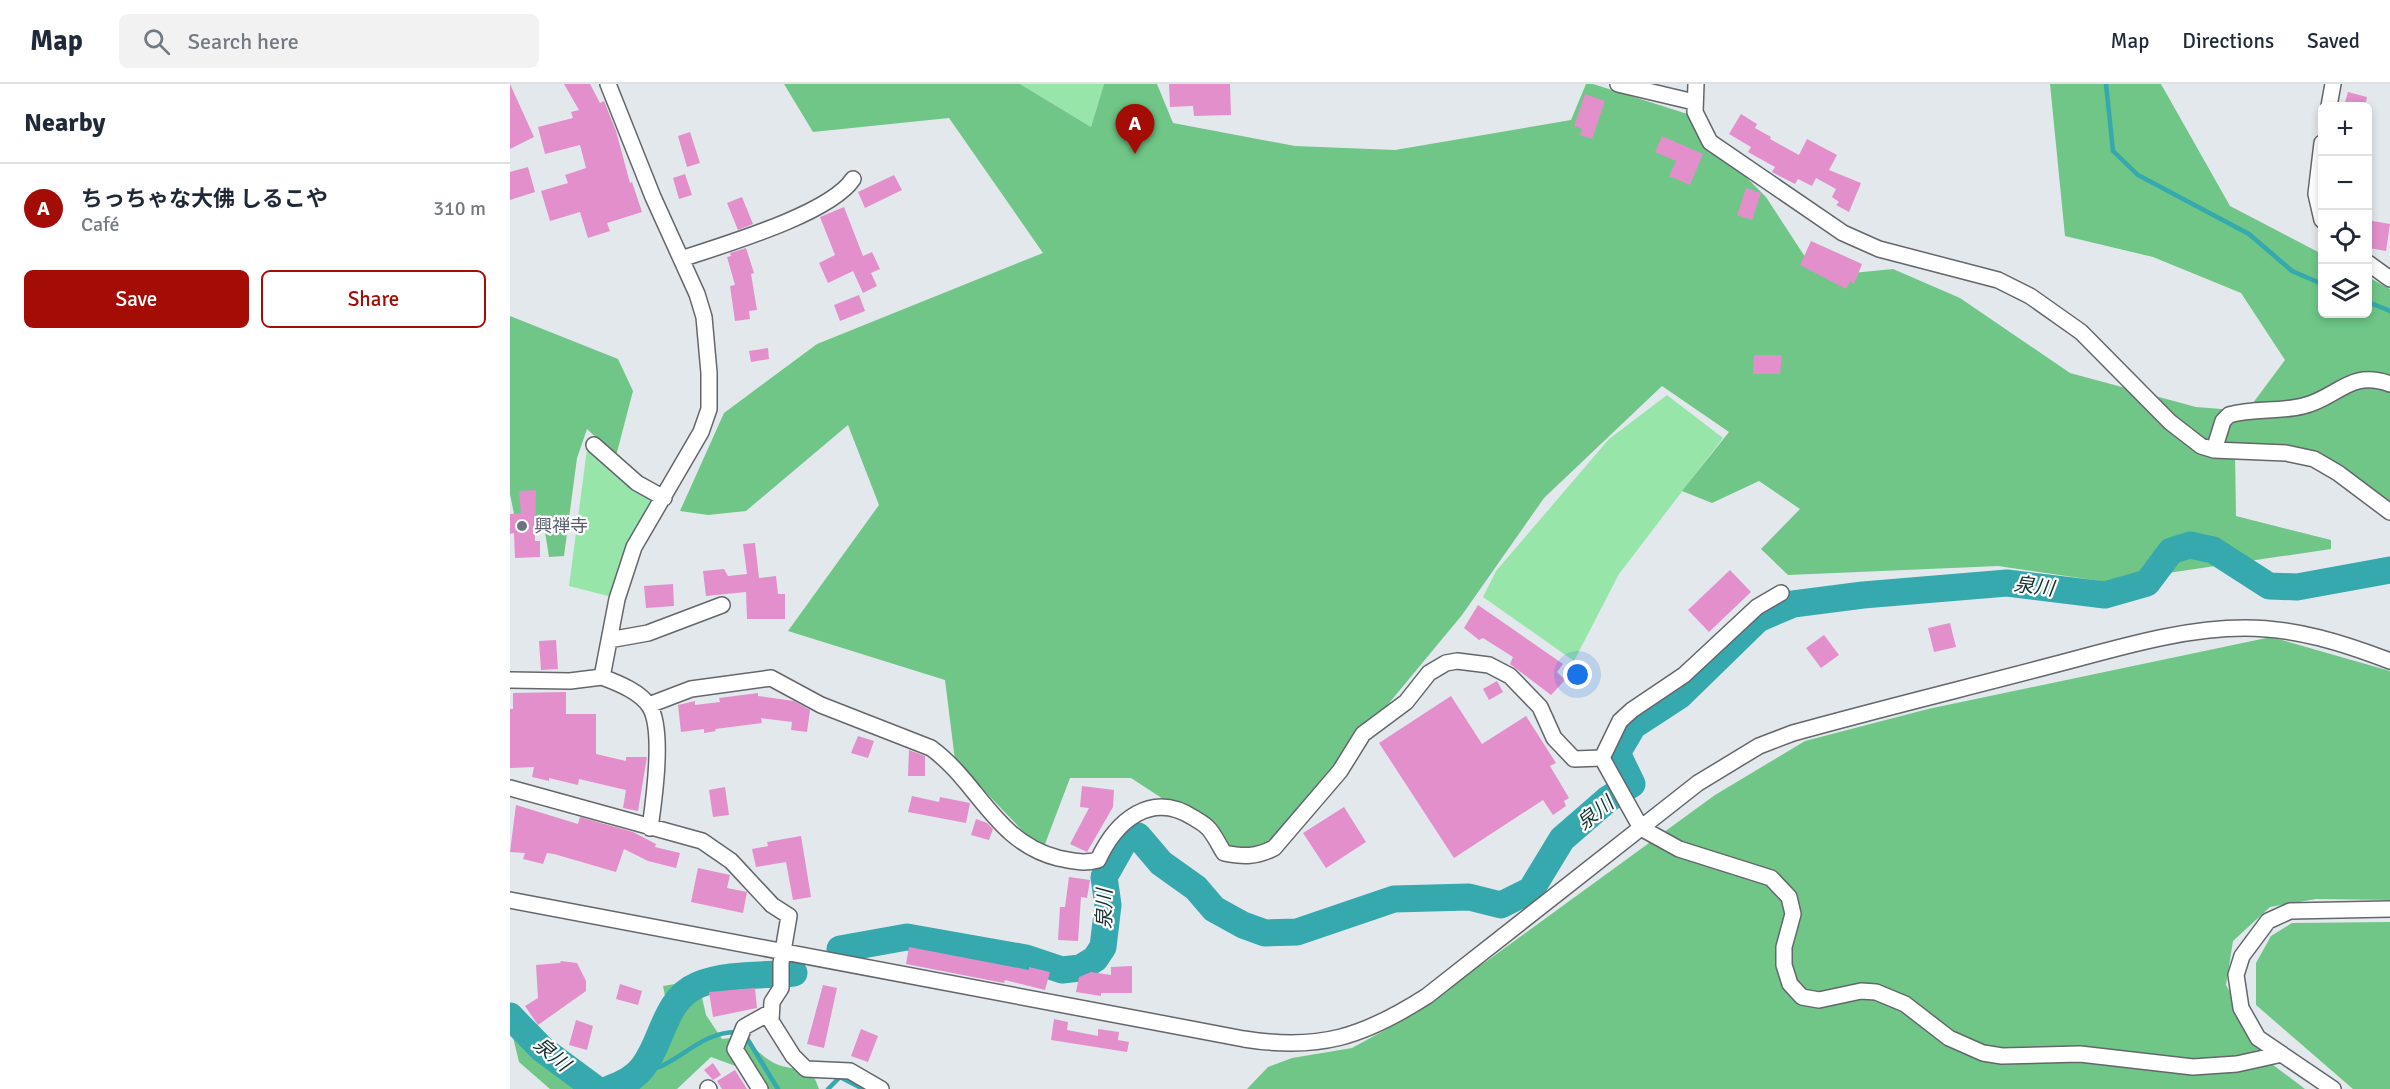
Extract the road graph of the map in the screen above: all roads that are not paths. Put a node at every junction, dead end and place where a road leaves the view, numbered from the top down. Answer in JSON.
{"nodes":[{"id":1,"x":608,"y":84,"type":"edge"},
{"id":2,"x":1618,"y":84,"type":"edge"},
{"id":3,"x":1696,"y":84,"type":"edge"},
{"id":4,"x":2333,"y":84,"type":"edge"},
{"id":5,"x":1694,"y":102,"type":"junction"},
{"id":6,"x":2330,"y":102,"type":"edge"},
{"id":7,"x":2320,"y":156,"type":"edge"},
{"id":8,"x":853,"y":179,"type":"dead end"},
{"id":9,"x":2320,"y":210,"type":"edge"},
{"id":10,"x":681,"y":259,"type":"junction"},
{"id":11,"x":2368,"y":264,"type":"edge"},
{"id":12,"x":2390,"y":279,"type":"edge"},
{"id":13,"x":2390,"y":384,"type":"edge"},
{"id":14,"x":594,"y":445,"type":"dead end"},
{"id":15,"x":2214,"y":450,"type":"junction"},
{"id":16,"x":664,"y":498,"type":"junction"},
{"id":17,"x":2390,"y":512,"type":"edge"},
{"id":18,"x":1781,"y":593,"type":"dead end"},
{"id":19,"x":722,"y":605,"type":"dead end"},
{"id":20,"x":609,"y":640,"type":"junction"},
{"id":21,"x":2390,"y":661,"type":"edge"},
{"id":22,"x":602,"y":677,"type":"junction"},
{"id":23,"x":510,"y":680,"type":"edge"},
{"id":24,"x":649,"y":705,"type":"junction"},
{"id":25,"x":1602,"y":758,"type":"junction"},
{"id":26,"x":510,"y":788,"type":"edge"},
{"id":27,"x":650,"y":828,"type":"junction"},
{"id":28,"x":1641,"y":828,"type":"junction"},
{"id":29,"x":510,"y":900,"type":"edge"},
{"id":30,"x":2390,"y":909,"type":"edge"},
{"id":31,"x":782,"y":957,"type":"junction"},
{"id":32,"x":771,"y":1012,"type":"junction"},
{"id":33,"x":2282,"y":1054,"type":"junction"},
{"id":34,"x":760,"y":1089,"type":"edge"},
{"id":35,"x":880,"y":1089,"type":"edge"},
{"id":36,"x":2333,"y":1089,"type":"edge"}],
"edges":[{"from":1,"to":10,"type":"street"},
{"from":2,"to":5,"type":"street"},
{"from":3,"to":5,"type":"street"},
{"from":4,"to":6,"type":"street"},
{"from":5,"to":15,"type":"street"},
{"from":7,"to":9,"type":"street"},
{"from":8,"to":10,"type":"street"},
{"from":10,"to":16,"type":"street"},
{"from":11,"to":12,"type":"street"},
{"from":13,"to":15,"type":"street"},
{"from":14,"to":16,"type":"street"},
{"from":15,"to":17,"type":"street"},
{"from":16,"to":20,"type":"street"},
{"from":18,"to":25,"type":"street"},
{"from":19,"to":20,"type":"street"},
{"from":20,"to":22,"type":"street"},
{"from":21,"to":28,"type":"street"},
{"from":22,"to":23,"type":"street"},
{"from":22,"to":24,"type":"street"},
{"from":24,"to":25,"type":"street"},
{"from":24,"to":27,"type":"street"},
{"from":25,"to":28,"type":"street"},
{"from":26,"to":27,"type":"street"},
{"from":27,"to":31,"type":"street"},
{"from":28,"to":31,"type":"street"},
{"from":28,"to":33,"type":"street"},
{"from":29,"to":31,"type":"street"},
{"from":30,"to":33,"type":"street"},
{"from":31,"to":32,"type":"street"},
{"from":32,"to":34,"type":"street"},
{"from":32,"to":35,"type":"street"},
{"from":33,"to":36,"type":"street"}]}
